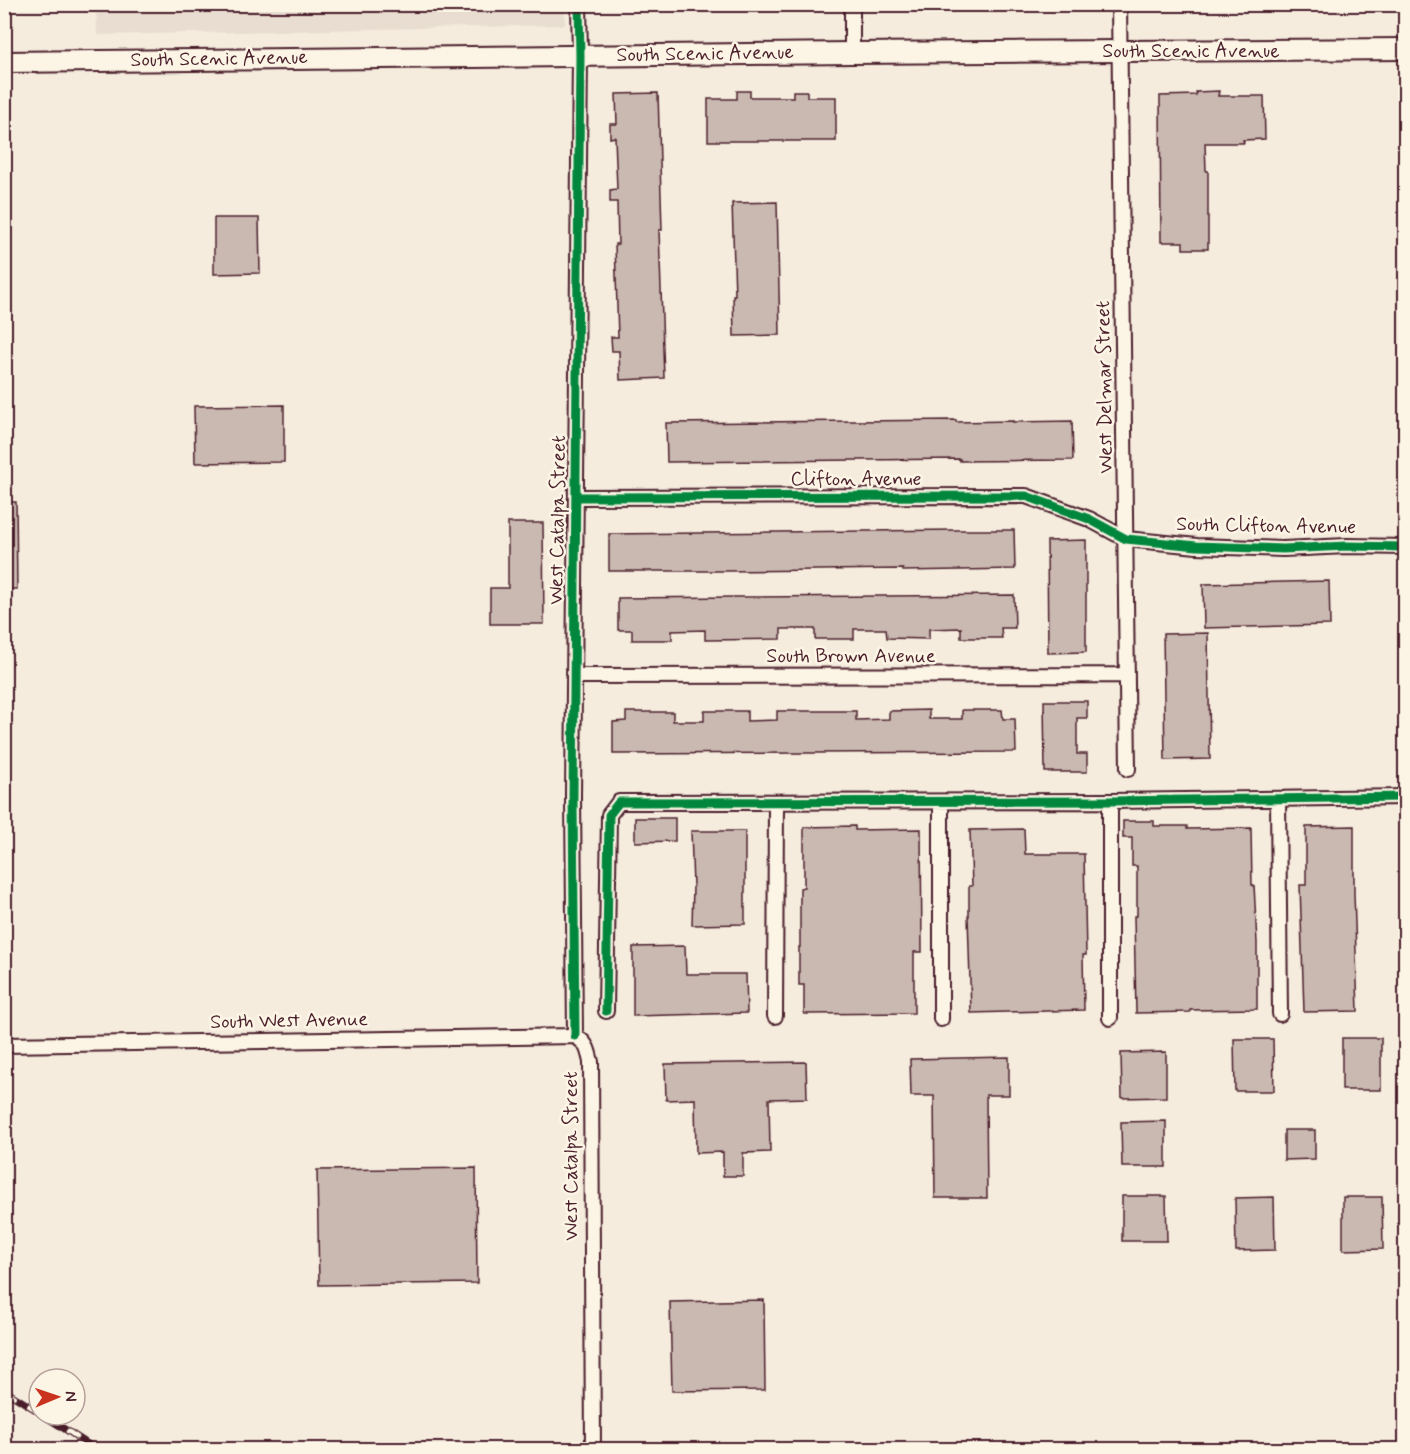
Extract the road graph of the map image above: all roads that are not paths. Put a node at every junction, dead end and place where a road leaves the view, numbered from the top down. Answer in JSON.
{"nodes":[{"id":1,"x":579,"y":4,"type":"edge"},
{"id":2,"x":852,"y":4,"type":"edge"},
{"id":3,"x":1119,"y":4,"type":"edge"},
{"id":4,"x":1406,"y":49,"type":"edge"},
{"id":5,"x":1120,"y":51,"type":"junction"},
{"id":6,"x":852,"y":52,"type":"junction"},
{"id":7,"x":580,"y":56,"type":"junction"},
{"id":8,"x":4,"y":62,"type":"edge"},
{"id":9,"x":576,"y":497,"type":"junction"},
{"id":10,"x":1126,"y":539,"type":"junction"},
{"id":11,"x":1406,"y":546,"type":"edge"},
{"id":12,"x":1127,"y":675,"type":"junction"},
{"id":13,"x":574,"y":676,"type":"junction"},
{"id":14,"x":1128,"y":769,"type":"dead end"},
{"id":15,"x":1406,"y":797,"type":"edge"},
{"id":16,"x":1278,"y":799,"type":"junction"},
{"id":17,"x":1110,"y":801,"type":"junction"},
{"id":18,"x":776,"y":802,"type":"junction"},
{"id":19,"x":941,"y":802,"type":"junction"},
{"id":20,"x":606,"y":1011,"type":"dead end"},
{"id":21,"x":1280,"y":1014,"type":"dead end"},
{"id":22,"x":775,"y":1016,"type":"dead end"},
{"id":23,"x":1110,"y":1018,"type":"dead end"},
{"id":24,"x":941,"y":1019,"type":"dead end"},
{"id":25,"x":575,"y":1036,"type":"junction"},
{"id":26,"x":4,"y":1045,"type":"edge"},
{"id":27,"x":593,"y":1449,"type":"edge"}],
"edges":[{"from":1,"to":7,"type":"street","name":"West Catalpa Street"},
{"from":2,"to":6,"type":"street"},
{"from":3,"to":5,"type":"street","name":"West Delmar Street"},
{"from":4,"to":5,"type":"main road","name":"South Scenic Avenue"},
{"from":5,"to":6,"type":"main road","name":"South Scenic Avenue"},
{"from":5,"to":10,"type":"street","name":"West Delmar Street"},
{"from":6,"to":7,"type":"main road","name":"South Scenic Avenue"},
{"from":7,"to":8,"type":"main road","name":"South Scenic Avenue"},
{"from":7,"to":9,"type":"street","name":"West Catalpa Street"},
{"from":9,"to":10,"type":"street","name":"Clifton Avenue"},
{"from":9,"to":13,"type":"street","name":"West Catalpa Street"},
{"from":10,"to":11,"type":"street","name":"South Clifton Avenue"},
{"from":10,"to":12,"type":"street","name":"West Delmar Street"},
{"from":12,"to":13,"type":"street","name":"South Brown Avenue"},
{"from":12,"to":14,"type":"street","name":"West Delmar Street"},
{"from":13,"to":25,"type":"street","name":"West Catalpa Street"},
{"from":15,"to":16,"type":"street"},
{"from":16,"to":17,"type":"street"},
{"from":16,"to":21,"type":"street"},
{"from":17,"to":19,"type":"street"},
{"from":17,"to":23,"type":"street"},
{"from":18,"to":19,"type":"street"},
{"from":18,"to":20,"type":"street"},
{"from":18,"to":22,"type":"street"},
{"from":19,"to":24,"type":"street"},
{"from":25,"to":26,"type":"street","name":"South West Avenue"},
{"from":25,"to":27,"type":"street","name":"West Catalpa Street"}]}
